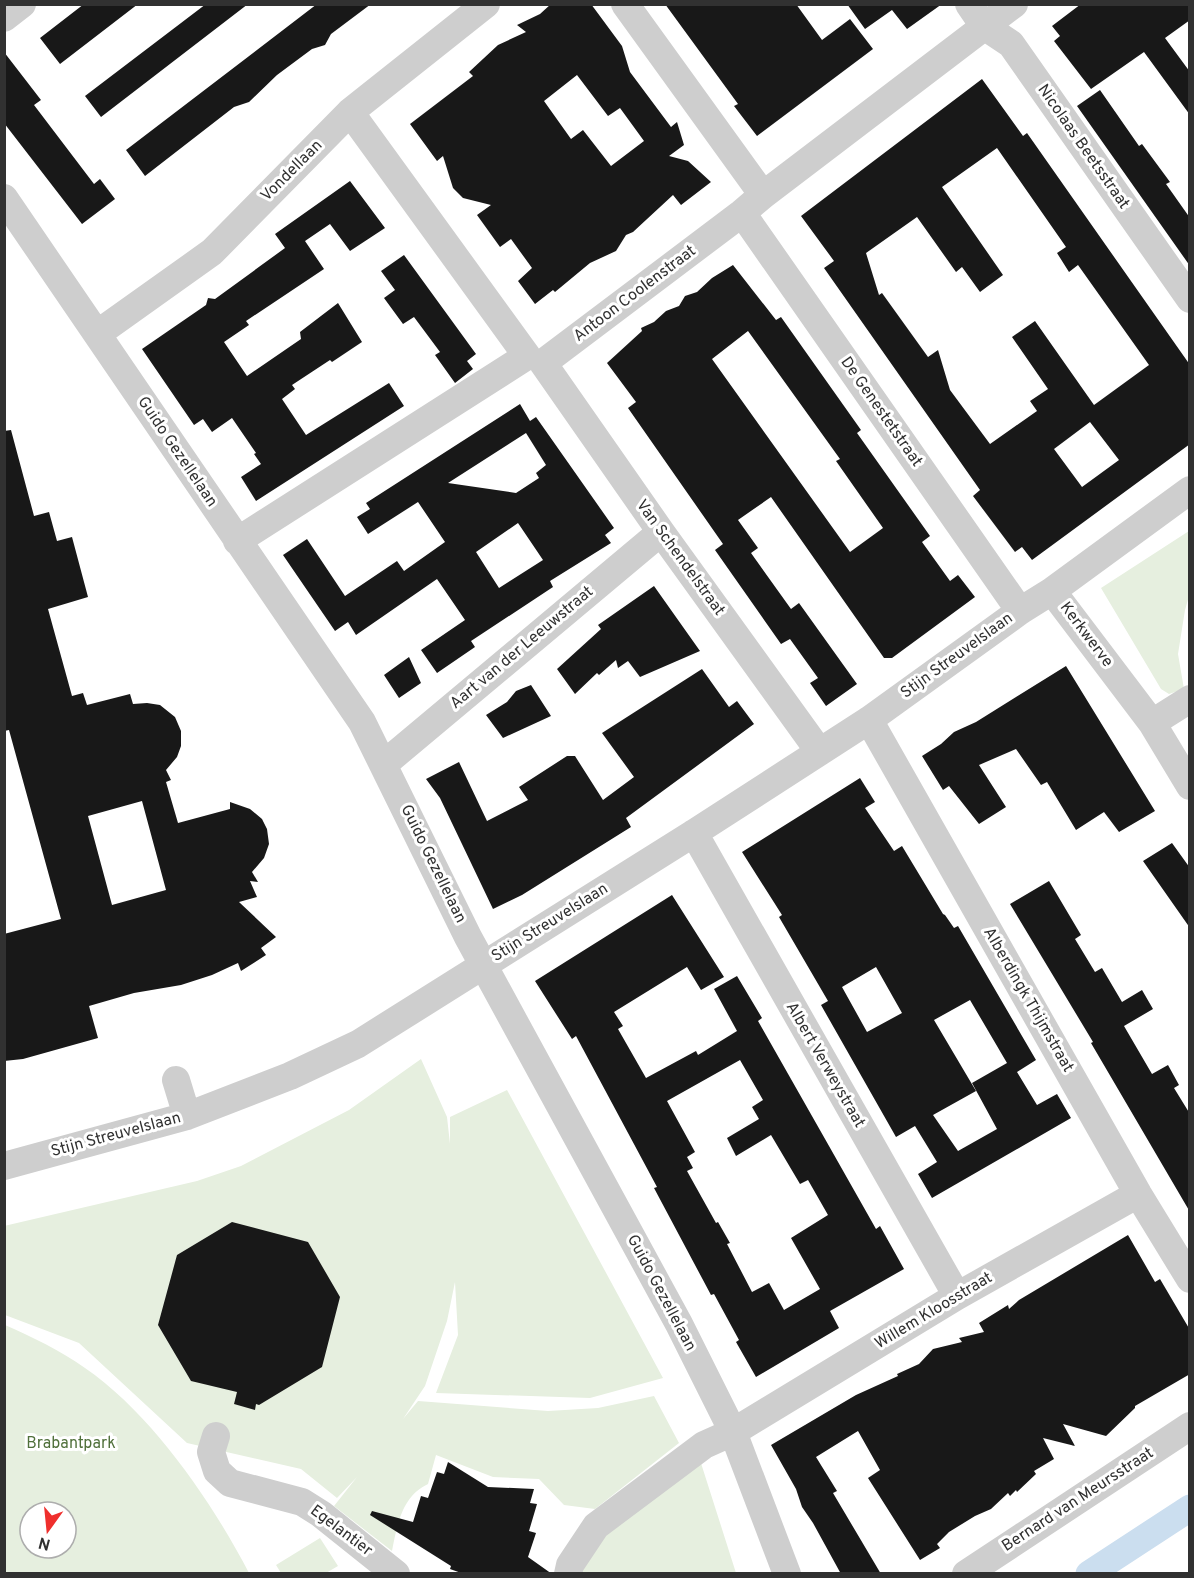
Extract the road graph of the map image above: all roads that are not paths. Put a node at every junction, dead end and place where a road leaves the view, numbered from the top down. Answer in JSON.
{"nodes":[{"id":1,"x":22,"y":4,"type":"edge"},
{"id":2,"x":486,"y":4,"type":"edge"},
{"id":3,"x":625,"y":4,"type":"edge"},
{"id":4,"x":1014,"y":4,"type":"edge"},
{"id":5,"x":976,"y":15,"type":"edge"},
{"id":6,"x":4,"y":18,"type":"edge"},
{"id":7,"x":350,"y":112,"type":"junction"},
{"id":8,"x":4,"y":198,"type":"edge"},
{"id":9,"x":753,"y":204,"type":"junction"},
{"id":10,"x":1190,"y":299,"type":"edge"},
{"id":11,"x":97,"y":334,"type":"junction"},
{"id":12,"x":535,"y":360,"type":"junction"},
{"id":13,"x":1190,"y":490,"type":"edge"},
{"id":14,"x":661,"y":532,"type":"junction"},
{"id":15,"x":237,"y":541,"type":"junction"},
{"id":16,"x":1052,"y":591,"type":"junction"},
{"id":17,"x":1020,"y":611,"type":"junction"},
{"id":18,"x":1190,"y":699,"type":"edge"},
{"id":19,"x":869,"y":720,"type":"junction"},
{"id":20,"x":1152,"y":723,"type":"junction"},
{"id":21,"x":819,"y":751,"type":"junction"},
{"id":22,"x":384,"y":764,"type":"junction"},
{"id":23,"x":1190,"y":786,"type":"edge"},
{"id":24,"x":694,"y":833,"type":"junction"},
{"id":25,"x":484,"y":965,"type":"junction"},
{"id":26,"x":176,"y":1080,"type":"dead end"},
{"id":27,"x":187,"y":1116,"type":"junction"},
{"id":28,"x":4,"y":1166,"type":"edge"},
{"id":29,"x":1138,"y":1194,"type":"junction"},
{"id":30,"x":1190,"y":1279,"type":"edge"},
{"id":31,"x":957,"y":1296,"type":"junction"},
{"id":32,"x":1190,"y":1426,"type":"edge"},
{"id":33,"x":733,"y":1432,"type":"junction"},
{"id":34,"x":216,"y":1436,"type":"dead end"},
{"id":35,"x":396,"y":1574,"type":"edge"},
{"id":36,"x":568,"y":1574,"type":"edge"},
{"id":37,"x":787,"y":1574,"type":"edge"},
{"id":38,"x":966,"y":1574,"type":"edge"}],
"edges":[{"from":1,"to":6,"type":"street"},
{"from":2,"to":7,"type":"street","name":"Vondellaan"},
{"from":3,"to":9,"type":"street","name":"De Genestetstraat"},
{"from":4,"to":5,"type":"street","name":"Antoon Coolenstraat"},
{"from":5,"to":9,"type":"street","name":"Antoon Coolenstraat"},
{"from":5,"to":10,"type":"street","name":"Nicolaas Beetsstraat"},
{"from":7,"to":11,"type":"street","name":"Vondellaan"},
{"from":7,"to":12,"type":"street","name":"Van Schendelstraat"},
{"from":8,"to":11,"type":"street","name":"Guido Gezellelaan"},
{"from":9,"to":12,"type":"street","name":"Antoon Coolenstraat"},
{"from":9,"to":17,"type":"street","name":"De Genestetstraat"},
{"from":11,"to":15,"type":"street","name":"Guido Gezellelaan"},
{"from":12,"to":14,"type":"street","name":"Van Schendelstraat"},
{"from":12,"to":15,"type":"street","name":"Antoon Coolenstraat"},
{"from":13,"to":16,"type":"street","name":"Kerkwerve"},
{"from":14,"to":21,"type":"street","name":"Van Schendelstraat"},
{"from":14,"to":22,"type":"street","name":"Aart van der Leeuwstraat"},
{"from":15,"to":22,"type":"street","name":"Guido Gezellelaan"},
{"from":16,"to":17,"type":"street","name":"Stijn Streuvelslaan"},
{"from":16,"to":20,"type":"street","name":"Kerkwerve"},
{"from":17,"to":19,"type":"street","name":"Stijn Streuvelslaan"},
{"from":18,"to":20,"type":"street"},
{"from":19,"to":21,"type":"street","name":"Stijn Streuvelslaan"},
{"from":19,"to":29,"type":"street","name":"Alberdingk Thijmstraat"},
{"from":20,"to":23,"type":"street","name":"Kerkwerve"},
{"from":21,"to":24,"type":"street","name":"Stijn Streuvelslaan"},
{"from":22,"to":25,"type":"street","name":"Guido Gezellelaan"},
{"from":24,"to":25,"type":"street","name":"Stijn Streuvelslaan"},
{"from":24,"to":31,"type":"street","name":"Albert Verweystraat"},
{"from":25,"to":27,"type":"street","name":"Stijn Streuvelslaan"},
{"from":25,"to":33,"type":"street","name":"Guido Gezellelaan"},
{"from":26,"to":27,"type":"street"},
{"from":27,"to":28,"type":"street","name":"Stijn Streuvelslaan"},
{"from":29,"to":30,"type":"street","name":"Alberdingk Thijmstraat"},
{"from":29,"to":31,"type":"street","name":"Willem Kloosstraat"},
{"from":31,"to":33,"type":"street","name":"Willem Kloosstraat"},
{"from":32,"to":38,"type":"street","name":"Bernard van Meursstraat"},
{"from":33,"to":36,"type":"street"},
{"from":33,"to":37,"type":"street","name":"Guido Gezellelaan"},
{"from":34,"to":35,"type":"street","name":"Egelantier"}]}
